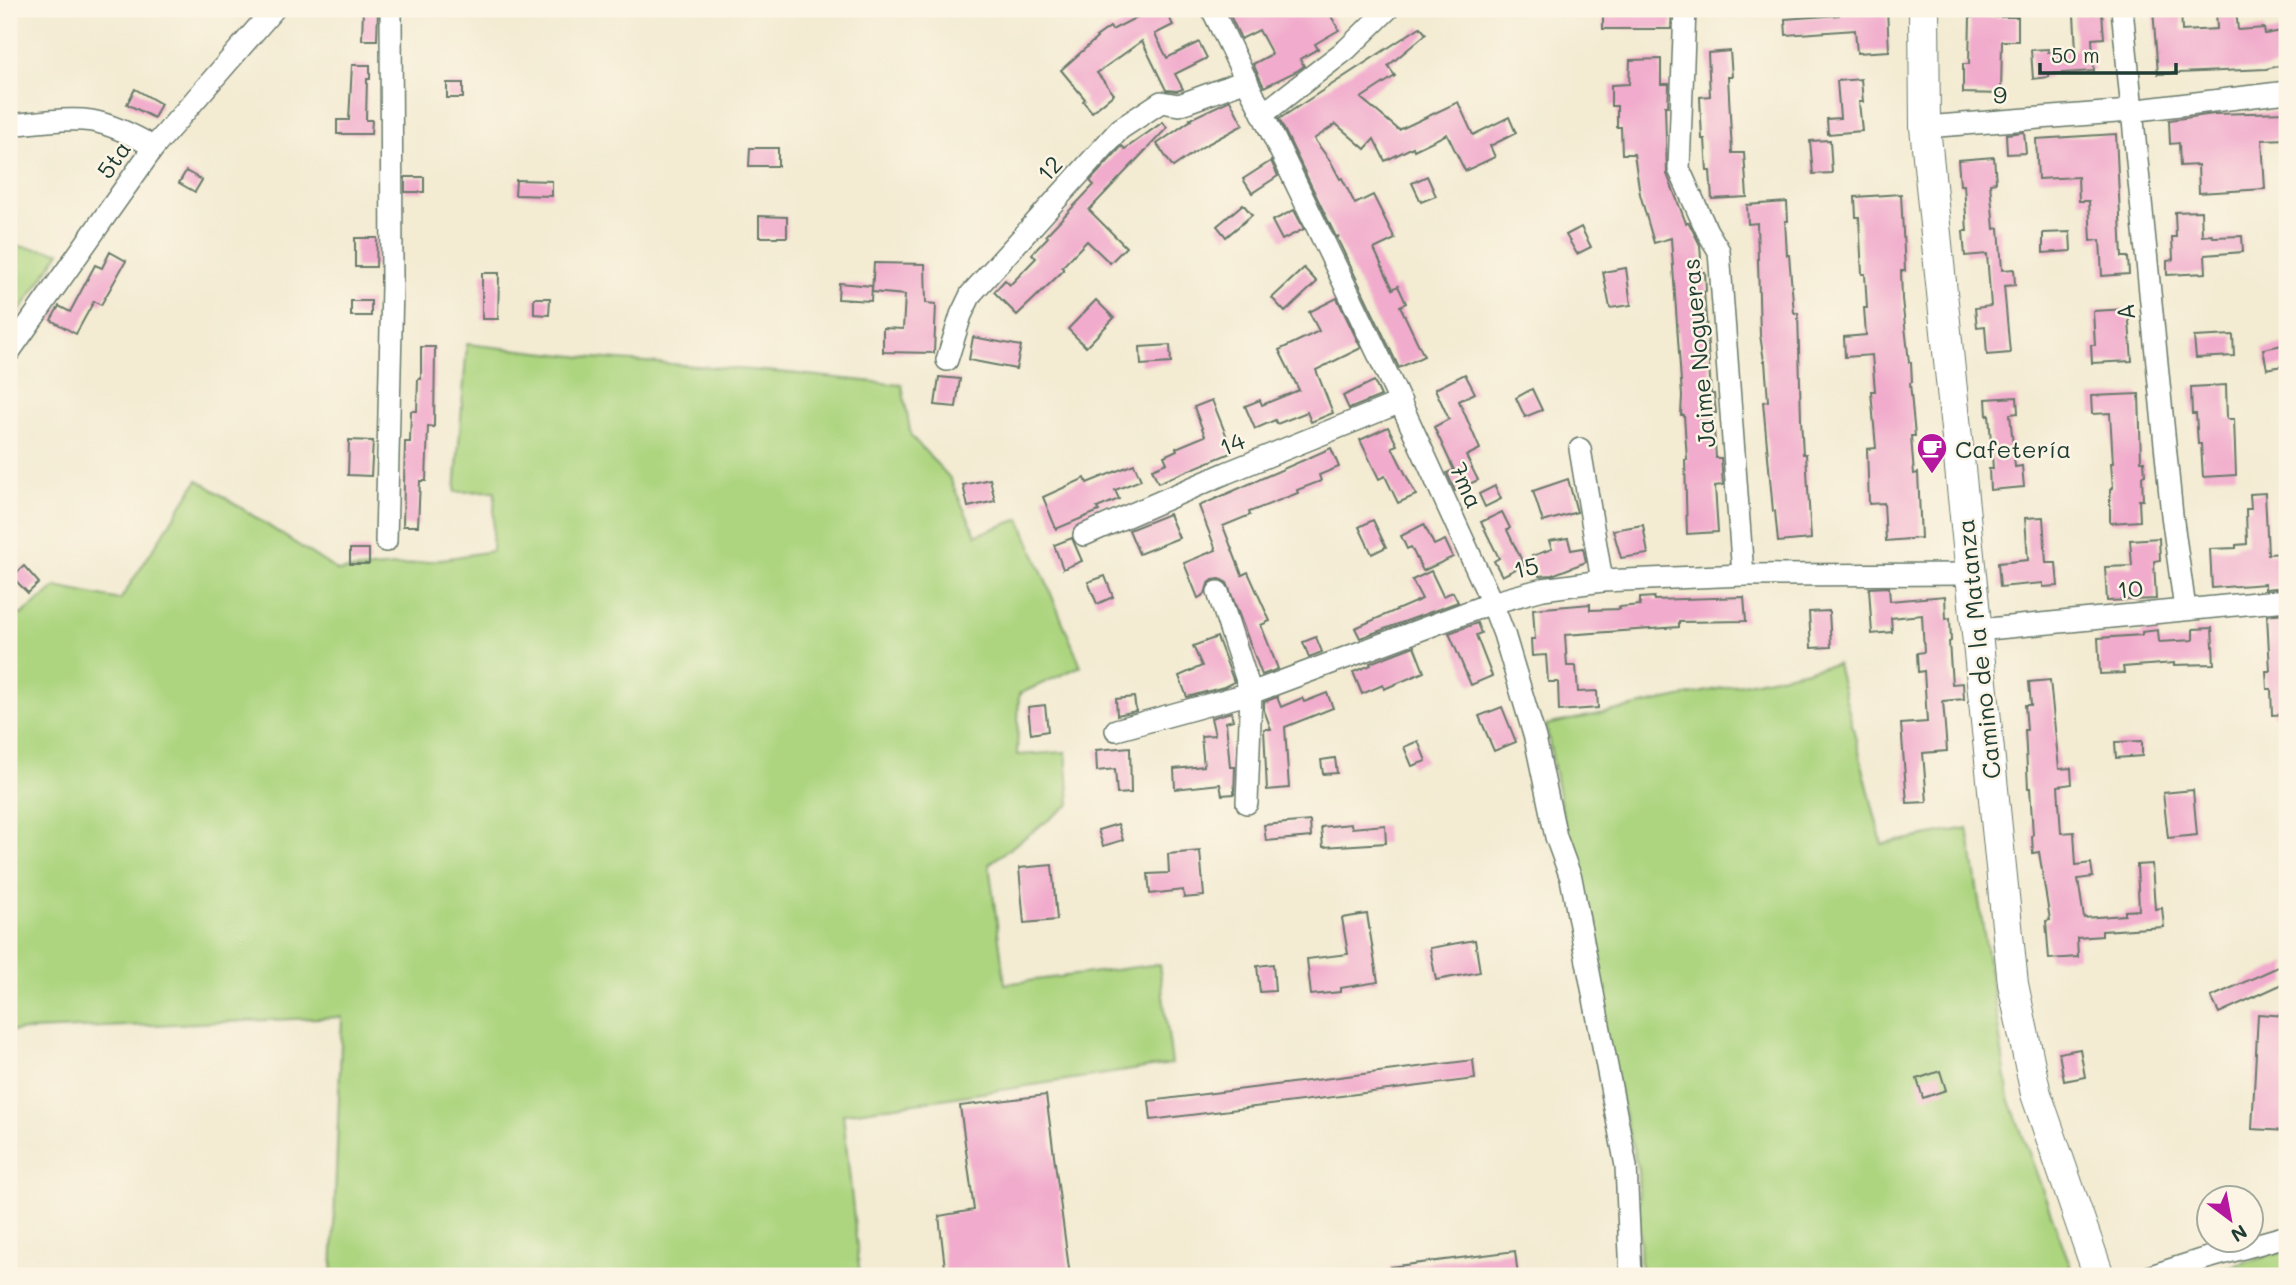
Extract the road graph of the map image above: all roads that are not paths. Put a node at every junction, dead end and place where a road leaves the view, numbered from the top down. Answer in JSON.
{"nodes":[{"id":1,"x":275,"y":9,"type":"edge"},
{"id":2,"x":391,"y":9,"type":"edge"},
{"id":3,"x":1212,"y":9,"type":"edge"},
{"id":4,"x":1388,"y":9,"type":"edge"},
{"id":5,"x":1685,"y":9,"type":"edge"},
{"id":6,"x":1924,"y":9,"type":"edge"},
{"id":7,"x":2122,"y":9,"type":"edge"},
{"id":8,"x":1247,"y":80,"type":"junction"},
{"id":9,"x":2287,"y":92,"type":"edge"},
{"id":10,"x":2130,"y":111,"type":"junction"},
{"id":11,"x":1263,"y":114,"type":"junction"},
{"id":12,"x":9,"y":125,"type":"edge"},
{"id":13,"x":1925,"y":127,"type":"junction"},
{"id":14,"x":153,"y":147,"type":"junction"},
{"id":15,"x":9,"y":352,"type":"edge"},
{"id":16,"x":947,"y":360,"type":"dead end"},
{"id":17,"x":1401,"y":402,"type":"junction"},
{"id":18,"x":1580,"y":449,"type":"dead end"},
{"id":19,"x":1084,"y":535,"type":"dead end"},
{"id":20,"x":386,"y":541,"type":"dead end"},
{"id":21,"x":1970,"y":574,"type":"junction"},
{"id":22,"x":1743,"y":575,"type":"junction"},
{"id":23,"x":1602,"y":581,"type":"junction"},
{"id":24,"x":1218,"y":592,"type":"dead end"},
{"id":25,"x":2287,"y":600,"type":"edge"},
{"id":26,"x":1492,"y":603,"type":"junction"},
{"id":27,"x":2185,"y":609,"type":"junction"},
{"id":28,"x":1978,"y":630,"type":"junction"},
{"id":29,"x":1251,"y":693,"type":"junction"},
{"id":30,"x":1116,"y":730,"type":"dead end"},
{"id":31,"x":1247,"y":803,"type":"dead end"},
{"id":32,"x":2287,"y":1236,"type":"edge"},
{"id":33,"x":1631,"y":1276,"type":"edge"},
{"id":34,"x":2099,"y":1276,"type":"edge"},
{"id":35,"x":2151,"y":1276,"type":"edge"}],
"edges":[{"from":1,"to":14,"type":"street","name":"5ta"},
{"from":2,"to":20,"type":"street"},
{"from":3,"to":8,"type":"street","name":"7ma"},
{"from":4,"to":11,"type":"street"},
{"from":5,"to":22,"type":"street","name":"Jaime Nogueras"},
{"from":6,"to":13,"type":"main road","name":"Camino de la Matanza"},
{"from":7,"to":10,"type":"street","name":"A"},
{"from":8,"to":11,"type":"street","name":"7ma"},
{"from":8,"to":16,"type":"street","name":"12"},
{"from":9,"to":10,"type":"street","name":"9"},
{"from":10,"to":13,"type":"street","name":"9"},
{"from":10,"to":27,"type":"street","name":"A"},
{"from":11,"to":17,"type":"street","name":"7ma"},
{"from":12,"to":14,"type":"street"},
{"from":13,"to":21,"type":"main road","name":"Camino de la Matanza"},
{"from":14,"to":15,"type":"street","name":"5ta"},
{"from":17,"to":19,"type":"street","name":"14"},
{"from":17,"to":26,"type":"street","name":"7ma"},
{"from":18,"to":23,"type":"street"},
{"from":21,"to":22,"type":"street","name":"15"},
{"from":21,"to":28,"type":"main road","name":"Camino de la Matanza"},
{"from":22,"to":23,"type":"street","name":"15"},
{"from":23,"to":26,"type":"street","name":"15"},
{"from":24,"to":29,"type":"street"},
{"from":25,"to":27,"type":"street","name":"10"},
{"from":26,"to":29,"type":"street","name":"15"},
{"from":26,"to":33,"type":"street","name":"7ma"},
{"from":27,"to":28,"type":"street","name":"10"},
{"from":28,"to":34,"type":"main road","name":"Camino de la Matanza"},
{"from":29,"to":30,"type":"street","name":"15"},
{"from":29,"to":31,"type":"street"},
{"from":32,"to":35,"type":"street"}]}
